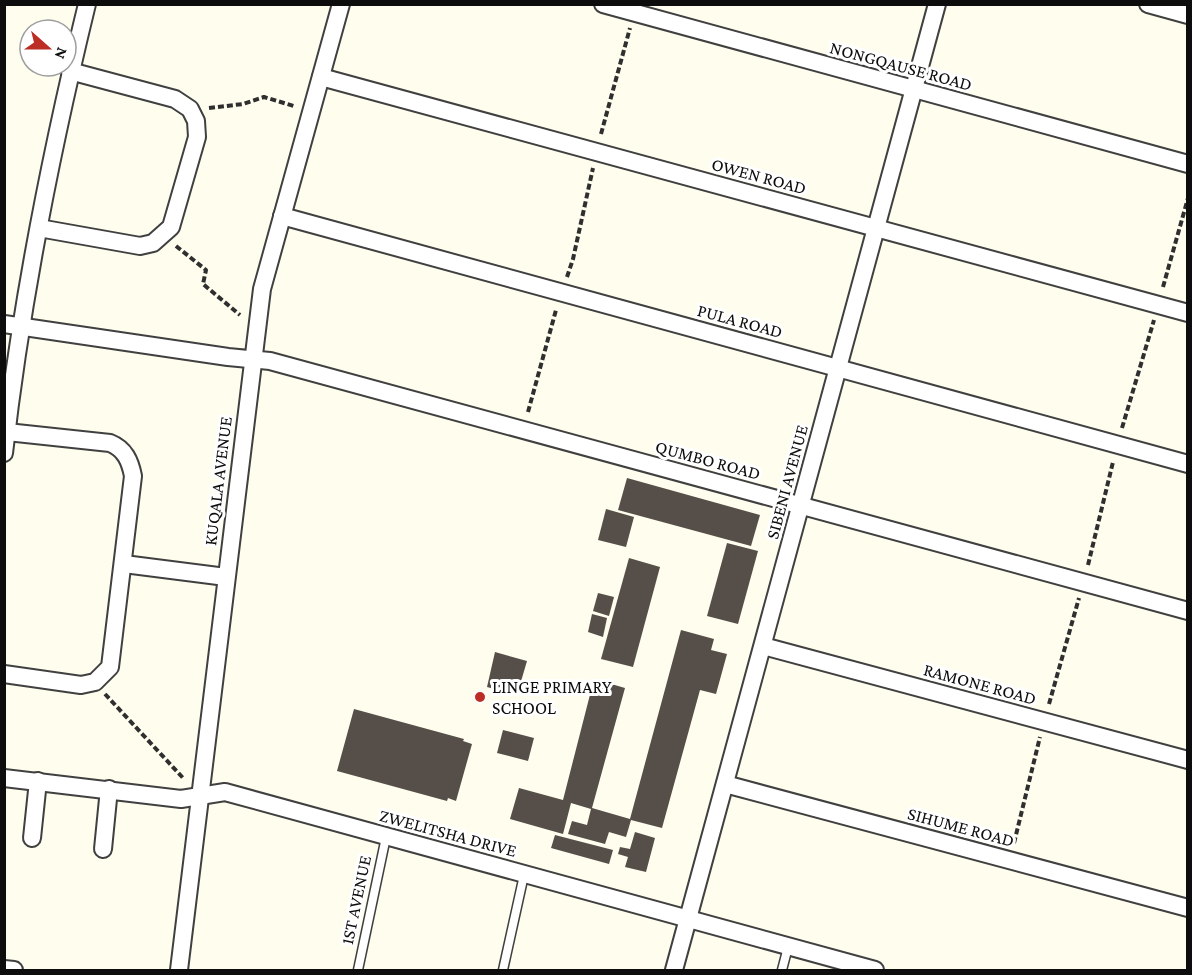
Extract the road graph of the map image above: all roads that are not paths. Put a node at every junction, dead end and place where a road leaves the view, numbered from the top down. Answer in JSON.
{"nodes":[{"id":1,"x":87,"y":4,"type":"edge"},
{"id":2,"x":341,"y":4,"type":"edge"},
{"id":3,"x":603,"y":4,"type":"edge"},
{"id":4,"x":937,"y":4,"type":"edge"},
{"id":5,"x":1148,"y":4,"type":"edge"},
{"id":6,"x":1188,"y":15,"type":"edge"},
{"id":7,"x":78,"y":39,"type":"edge"},
{"id":8,"x":78,"y":73,"type":"edge"},
{"id":9,"x":321,"y":77,"type":"junction"},
{"id":10,"x":69,"y":78,"type":"edge"},
{"id":11,"x":914,"y":89,"type":"junction"},
{"id":12,"x":1188,"y":164,"type":"edge"},
{"id":13,"x":282,"y":216,"type":"junction"},
{"id":14,"x":39,"y":228,"type":"junction"},
{"id":15,"x":876,"y":228,"type":"junction"},
{"id":16,"x":1188,"y":313,"type":"edge"},
{"id":17,"x":13,"y":325,"type":"edge"},
{"id":18,"x":252,"y":359,"type":"junction"},
{"id":19,"x":838,"y":368,"type":"junction"},
{"id":20,"x":7,"y":432,"type":"junction"},
{"id":21,"x":4,"y":453,"type":"edge"},
{"id":22,"x":1188,"y":464,"type":"edge"},
{"id":23,"x":801,"y":505,"type":"junction"},
{"id":24,"x":124,"y":564,"type":"junction"},
{"id":25,"x":226,"y":577,"type":"junction"},
{"id":26,"x":1188,"y":611,"type":"edge"},
{"id":27,"x":763,"y":645,"type":"junction"},
{"id":28,"x":4,"y":674,"type":"edge"},
{"id":29,"x":1188,"y":760,"type":"edge"},
{"id":30,"x":4,"y":778,"type":"edge"},
{"id":31,"x":38,"y":782,"type":"junction"},
{"id":32,"x":725,"y":784,"type":"junction"},
{"id":33,"x":109,"y":789,"type":"junction"},
{"id":34,"x":200,"y":796,"type":"junction"},
{"id":35,"x":386,"y":837,"type":"junction"},
{"id":36,"x":32,"y":838,"type":"dead end"},
{"id":37,"x":103,"y":849,"type":"dead end"},
{"id":38,"x":524,"y":875,"type":"junction"},
{"id":39,"x":1188,"y":908,"type":"edge"},
{"id":40,"x":688,"y":920,"type":"junction"},
{"id":41,"x":788,"y":947,"type":"junction"},
{"id":42,"x":4,"y":969,"type":"edge"},
{"id":43,"x":15,"y":970,"type":"edge"},
{"id":44,"x":179,"y":970,"type":"edge"},
{"id":45,"x":358,"y":970,"type":"edge"},
{"id":46,"x":503,"y":970,"type":"edge"},
{"id":47,"x":674,"y":970,"type":"edge"},
{"id":48,"x":783,"y":970,"type":"edge"},
{"id":49,"x":875,"y":970,"type":"edge"}],
"edges":[{"from":1,"to":7,"type":"street"},
{"from":2,"to":9,"type":"street","name":"KUQALA AVENUE"},
{"from":3,"to":11,"type":"street","name":"NONGQAUSE ROAD"},
{"from":4,"to":11,"type":"street","name":"SIBENI AVENUE"},
{"from":5,"to":6,"type":"street"},
{"from":8,"to":14,"type":"street"},
{"from":9,"to":13,"type":"street","name":"KUQALA AVENUE"},
{"from":9,"to":15,"type":"street","name":"OWEN ROAD"},
{"from":10,"to":14,"type":"street"},
{"from":11,"to":12,"type":"street","name":"NONGQAUSE ROAD"},
{"from":11,"to":15,"type":"street","name":"SIBENI AVENUE"},
{"from":13,"to":18,"type":"street","name":"KUQALA AVENUE"},
{"from":13,"to":19,"type":"street","name":"PULA ROAD"},
{"from":14,"to":17,"type":"street"},
{"from":15,"to":16,"type":"street","name":"OWEN ROAD"},
{"from":15,"to":19,"type":"street","name":"SIBENI AVENUE"},
{"from":17,"to":18,"type":"street","name":"QUMBO ROAD"},
{"from":17,"to":20,"type":"street"},
{"from":18,"to":23,"type":"street","name":"QUMBO ROAD"},
{"from":18,"to":25,"type":"street","name":"KUQALA AVENUE"},
{"from":19,"to":22,"type":"street","name":"PULA ROAD"},
{"from":19,"to":23,"type":"street","name":"SIBENI AVENUE"},
{"from":20,"to":21,"type":"street"},
{"from":20,"to":24,"type":"street"},
{"from":23,"to":26,"type":"street","name":"QUMBO ROAD"},
{"from":23,"to":27,"type":"street","name":"SIBENI AVENUE"},
{"from":24,"to":25,"type":"street"},
{"from":24,"to":28,"type":"street"},
{"from":25,"to":34,"type":"street","name":"KUQALA AVENUE"},
{"from":27,"to":29,"type":"street","name":"RAMONE ROAD"},
{"from":27,"to":32,"type":"street","name":"SIBENI AVENUE"},
{"from":30,"to":31,"type":"street","name":"ZWELITSHA DRIVE"},
{"from":31,"to":33,"type":"street","name":"ZWELITSHA DRIVE"},
{"from":31,"to":36,"type":"street"},
{"from":32,"to":39,"type":"street","name":"SIHUME ROAD"},
{"from":32,"to":40,"type":"street","name":"SIBENI AVENUE"},
{"from":33,"to":34,"type":"street","name":"ZWELITSHA DRIVE"},
{"from":33,"to":37,"type":"street"},
{"from":34,"to":35,"type":"street","name":"ZWELITSHA DRIVE"},
{"from":34,"to":44,"type":"street","name":"KUQALA AVENUE"},
{"from":35,"to":38,"type":"street","name":"ZWELITSHA DRIVE"},
{"from":35,"to":45,"type":"lane","name":"1ST AVENUE"},
{"from":38,"to":40,"type":"street","name":"ZWELITSHA DRIVE"},
{"from":38,"to":46,"type":"lane"},
{"from":40,"to":41,"type":"street","name":"ZWELITSHA DRIVE"},
{"from":40,"to":47,"type":"street","name":"SIBENI AVENUE"},
{"from":41,"to":48,"type":"lane"},
{"from":41,"to":49,"type":"street","name":"ZWELITSHA DRIVE"},
{"from":42,"to":43,"type":"street"}]}
